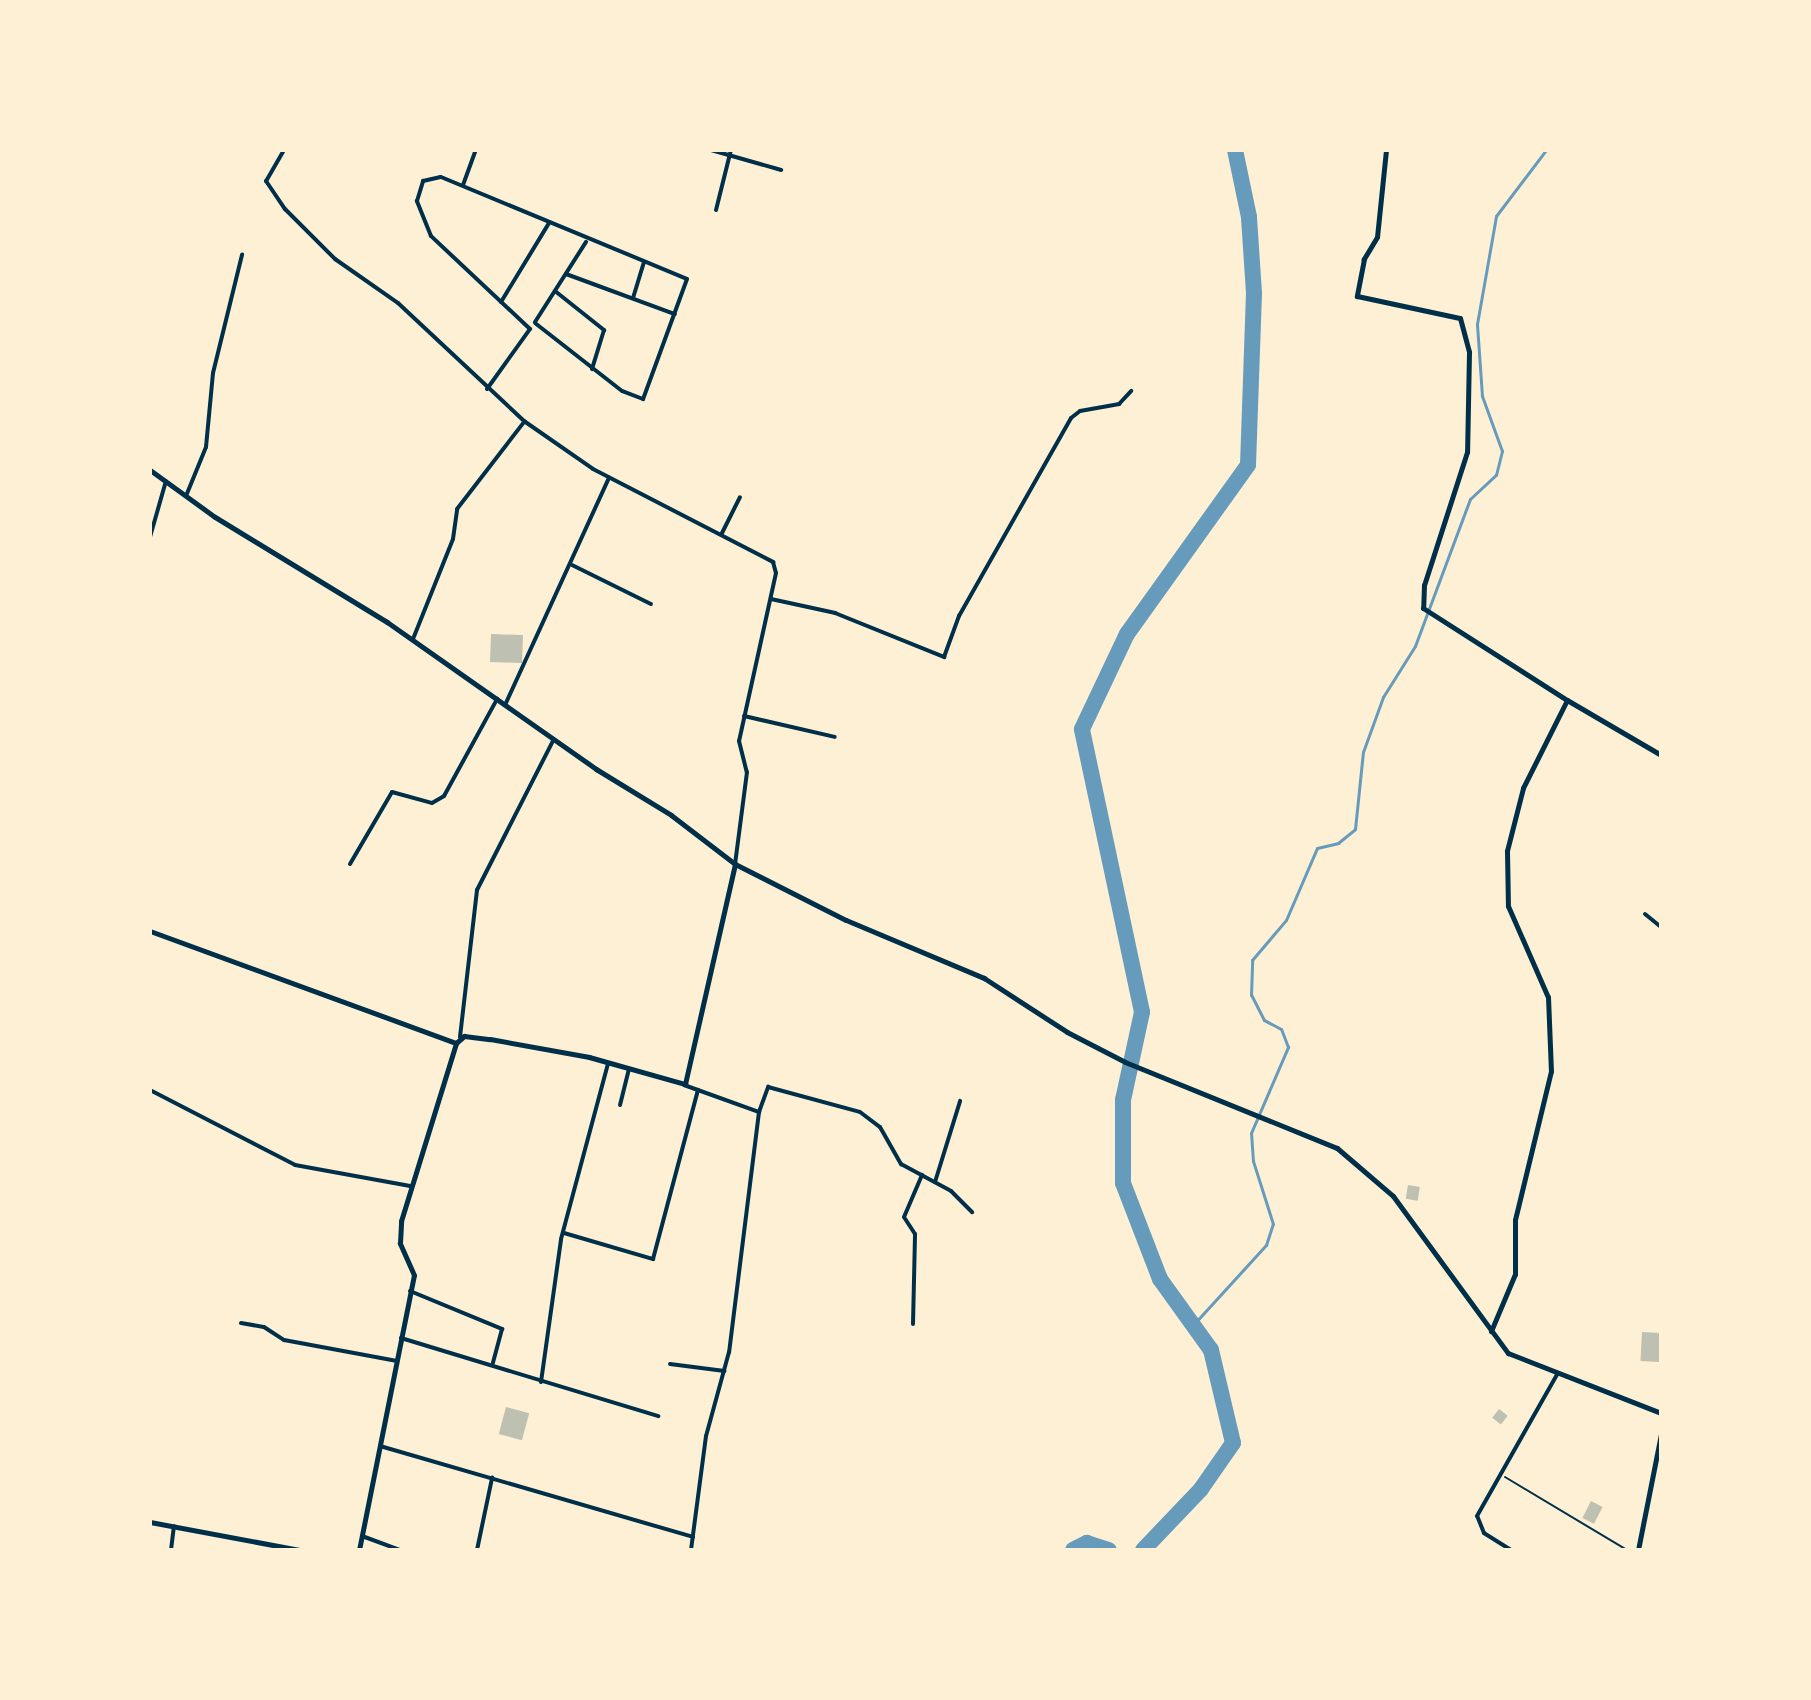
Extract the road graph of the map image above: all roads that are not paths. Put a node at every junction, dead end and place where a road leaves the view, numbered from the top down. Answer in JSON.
{"nodes":[{"id":1,"x":284,"y":150,"type":"edge"},
{"id":2,"x":476,"y":150,"type":"edge"},
{"id":3,"x":649,"y":150,"type":"edge"},
{"id":4,"x":655,"y":150,"type":"edge"},
{"id":5,"x":711,"y":150,"type":"edge"},
{"id":6,"x":1386,"y":150,"type":"edge"},
{"id":7,"x":730,"y":153,"type":"edge"},
{"id":8,"x":781,"y":170,"type":"dead end"},
{"id":9,"x":463,"y":186,"type":"junction"},
{"id":10,"x":716,"y":210,"type":"dead end"},
{"id":11,"x":549,"y":223,"type":"junction"},
{"id":12,"x":586,"y":241,"type":"junction"},
{"id":13,"x":242,"y":255,"type":"dead end"},
{"id":14,"x":644,"y":262,"type":"junction"},
{"id":15,"x":566,"y":274,"type":"junction"},
{"id":16,"x":555,"y":291,"type":"junction"},
{"id":17,"x":633,"y":299,"type":"junction"},
{"id":18,"x":501,"y":302,"type":"junction"},
{"id":19,"x":675,"y":314,"type":"junction"},
{"id":20,"x":535,"y":323,"type":"junction"},
{"id":21,"x":530,"y":329,"type":"junction"},
{"id":22,"x":592,"y":369,"type":"junction"},
{"id":23,"x":487,"y":389,"type":"junction"},
{"id":24,"x":1131,"y":391,"type":"dead end"},
{"id":25,"x":524,"y":421,"type":"junction"},
{"id":26,"x":150,"y":470,"type":"edge"},
{"id":27,"x":609,"y":477,"type":"junction"},
{"id":28,"x":166,"y":481,"type":"junction"},
{"id":29,"x":186,"y":496,"type":"junction"},
{"id":30,"x":740,"y":497,"type":"dead end"},
{"id":31,"x":722,"y":533,"type":"junction"},
{"id":32,"x":150,"y":537,"type":"edge"},
{"id":33,"x":572,"y":565,"type":"junction"},
{"id":34,"x":771,"y":599,"type":"junction"},
{"id":35,"x":651,"y":604,"type":"dead end"},
{"id":36,"x":413,"y":639,"type":"junction"},
{"id":37,"x":497,"y":699,"type":"junction"},
{"id":38,"x":1567,"y":700,"type":"junction"},
{"id":39,"x":505,"y":705,"type":"junction"},
{"id":40,"x":744,"y":716,"type":"junction"},
{"id":41,"x":835,"y":737,"type":"dead end"},
{"id":42,"x":554,"y":739,"type":"junction"},
{"id":43,"x":1661,"y":755,"type":"edge"},
{"id":44,"x":350,"y":864,"type":"dead end"},
{"id":45,"x":735,"y":864,"type":"junction"},
{"id":46,"x":1645,"y":914,"type":"dead end"},
{"id":47,"x":1661,"y":927,"type":"edge"},
{"id":48,"x":150,"y":931,"type":"edge"},
{"id":49,"x":460,"y":1037,"type":"junction"},
{"id":50,"x":456,"y":1043,"type":"junction"},
{"id":51,"x":608,"y":1063,"type":"junction"},
{"id":52,"x":629,"y":1069,"type":"junction"},
{"id":53,"x":684,"y":1085,"type":"junction"},
{"id":54,"x":150,"y":1090,"type":"edge"},
{"id":55,"x":698,"y":1090,"type":"junction"},
{"id":56,"x":960,"y":1101,"type":"dead end"},
{"id":57,"x":620,"y":1105,"type":"dead end"},
{"id":58,"x":759,"y":1112,"type":"junction"},
{"id":59,"x":922,"y":1175,"type":"junction"},
{"id":60,"x":935,"y":1182,"type":"junction"},
{"id":61,"x":410,"y":1186,"type":"junction"},
{"id":62,"x":972,"y":1212,"type":"dead end"},
{"id":63,"x":563,"y":1233,"type":"junction"},
{"id":64,"x":410,"y":1291,"type":"junction"},
{"id":65,"x":241,"y":1323,"type":"dead end"},
{"id":66,"x":913,"y":1324,"type":"dead end"},
{"id":67,"x":1491,"y":1332,"type":"junction"},
{"id":68,"x":401,"y":1338,"type":"junction"},
{"id":69,"x":397,"y":1361,"type":"junction"},
{"id":70,"x":493,"y":1363,"type":"junction"},
{"id":71,"x":670,"y":1364,"type":"dead end"},
{"id":72,"x":725,"y":1371,"type":"junction"},
{"id":73,"x":1558,"y":1373,"type":"junction"},
{"id":74,"x":541,"y":1382,"type":"junction"},
{"id":75,"x":1661,"y":1413,"type":"edge"},
{"id":76,"x":658,"y":1416,"type":"dead end"},
{"id":77,"x":1661,"y":1434,"type":"edge"},
{"id":78,"x":380,"y":1446,"type":"junction"},
{"id":79,"x":492,"y":1478,"type":"junction"},
{"id":80,"x":150,"y":1522,"type":"edge"},
{"id":81,"x":174,"y":1526,"type":"junction"},
{"id":82,"x":362,"y":1536,"type":"junction"},
{"id":83,"x":693,"y":1537,"type":"junction"},
{"id":84,"x":171,"y":1550,"type":"edge"},
{"id":85,"x":299,"y":1550,"type":"edge"},
{"id":86,"x":359,"y":1550,"type":"edge"},
{"id":87,"x":400,"y":1550,"type":"edge"},
{"id":88,"x":477,"y":1550,"type":"edge"},
{"id":89,"x":691,"y":1550,"type":"edge"},
{"id":90,"x":1511,"y":1550,"type":"edge"},
{"id":91,"x":1638,"y":1550,"type":"edge"}],
"edges":[{"from":1,"to":23,"type":"street"},
{"from":2,"to":9,"type":"street"},
{"from":3,"to":4,"type":"street"},
{"from":5,"to":7,"type":"street"},
{"from":6,"to":38,"type":"street"},
{"from":7,"to":8,"type":"street"},
{"from":7,"to":10,"type":"street"},
{"from":9,"to":11,"type":"street"},
{"from":9,"to":18,"type":"street"},
{"from":11,"to":12,"type":"street"},
{"from":11,"to":18,"type":"street"},
{"from":12,"to":14,"type":"street"},
{"from":12,"to":15,"type":"street"},
{"from":13,"to":29,"type":"street"},
{"from":14,"to":17,"type":"street"},
{"from":14,"to":19,"type":"street"},
{"from":15,"to":16,"type":"street"},
{"from":15,"to":17,"type":"street"},
{"from":16,"to":20,"type":"street"},
{"from":16,"to":22,"type":"street"},
{"from":17,"to":19,"type":"street"},
{"from":18,"to":21,"type":"street"},
{"from":19,"to":22,"type":"street"},
{"from":20,"to":21,"type":"street"},
{"from":20,"to":22,"type":"street"},
{"from":21,"to":23,"type":"street"},
{"from":23,"to":25,"type":"street"},
{"from":24,"to":34,"type":"street"},
{"from":25,"to":27,"type":"street"},
{"from":25,"to":36,"type":"street"},
{"from":26,"to":28,"type":"street"},
{"from":27,"to":31,"type":"street"},
{"from":27,"to":33,"type":"street"},
{"from":28,"to":29,"type":"street"},
{"from":28,"to":32,"type":"street"},
{"from":29,"to":36,"type":"street"},
{"from":30,"to":31,"type":"street"},
{"from":31,"to":34,"type":"street"},
{"from":33,"to":35,"type":"street"},
{"from":33,"to":39,"type":"street"},
{"from":34,"to":40,"type":"street"},
{"from":36,"to":37,"type":"street"},
{"from":37,"to":39,"type":"street"},
{"from":37,"to":44,"type":"street"},
{"from":38,"to":43,"type":"street"},
{"from":38,"to":67,"type":"street"},
{"from":39,"to":42,"type":"street"},
{"from":40,"to":41,"type":"street"},
{"from":40,"to":45,"type":"street"},
{"from":42,"to":45,"type":"street"},
{"from":42,"to":49,"type":"street"},
{"from":45,"to":53,"type":"street"},
{"from":45,"to":67,"type":"street"},
{"from":46,"to":47,"type":"street"},
{"from":48,"to":50,"type":"street"},
{"from":49,"to":50,"type":"street"},
{"from":49,"to":51,"type":"street"},
{"from":50,"to":61,"type":"street"},
{"from":51,"to":52,"type":"street"},
{"from":51,"to":63,"type":"street"},
{"from":52,"to":53,"type":"street"},
{"from":52,"to":57,"type":"street"},
{"from":53,"to":55,"type":"street"},
{"from":54,"to":61,"type":"street"},
{"from":55,"to":58,"type":"street"},
{"from":55,"to":63,"type":"street"},
{"from":56,"to":60,"type":"street"},
{"from":58,"to":59,"type":"street"},
{"from":58,"to":72,"type":"street"},
{"from":59,"to":60,"type":"street"},
{"from":59,"to":66,"type":"street"},
{"from":60,"to":62,"type":"street"},
{"from":61,"to":64,"type":"street"},
{"from":63,"to":74,"type":"street"},
{"from":64,"to":68,"type":"street"},
{"from":64,"to":70,"type":"street"},
{"from":65,"to":69,"type":"street"},
{"from":67,"to":73,"type":"street"},
{"from":68,"to":69,"type":"street"},
{"from":68,"to":70,"type":"street"},
{"from":69,"to":78,"type":"street"},
{"from":70,"to":74,"type":"street"},
{"from":71,"to":72,"type":"street"},
{"from":72,"to":83,"type":"street"},
{"from":73,"to":75,"type":"street"},
{"from":73,"to":90,"type":"street"},
{"from":74,"to":76,"type":"street"},
{"from":77,"to":91,"type":"street"},
{"from":78,"to":79,"type":"street"},
{"from":78,"to":82,"type":"street"},
{"from":79,"to":83,"type":"street"},
{"from":79,"to":88,"type":"street"},
{"from":80,"to":81,"type":"street"},
{"from":81,"to":84,"type":"street"},
{"from":81,"to":85,"type":"street"},
{"from":82,"to":86,"type":"street"},
{"from":82,"to":87,"type":"street"},
{"from":83,"to":89,"type":"street"}]}
